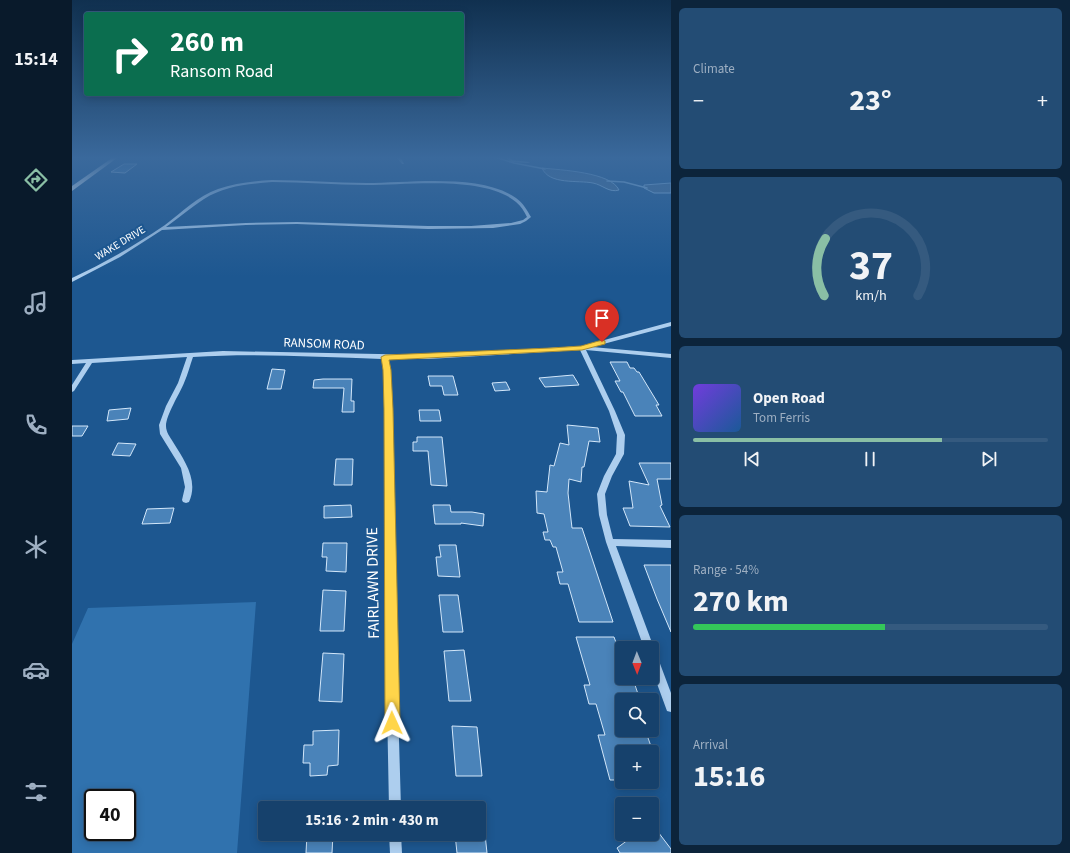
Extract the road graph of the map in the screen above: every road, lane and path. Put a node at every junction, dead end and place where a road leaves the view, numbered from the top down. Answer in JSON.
{"nodes":[{"id":1,"x":201,"y":198,"type":"edge"},
{"id":2,"x":514,"y":198,"type":"edge"},
{"id":3,"x":161,"y":230,"type":"junction"},
{"id":4,"x":72,"y":280,"type":"edge"},
{"id":5,"x":671,"y":324,"type":"edge"},
{"id":6,"x":582,"y":348,"type":"junction"},
{"id":7,"x":191,"y":355,"type":"junction"},
{"id":8,"x":671,"y":356,"type":"edge"},
{"id":9,"x":385,"y":357,"type":"junction"},
{"id":10,"x":90,"y":361,"type":"junction"},
{"id":11,"x":72,"y":362,"type":"edge"},
{"id":12,"x":72,"y":390,"type":"edge"},
{"id":13,"x":186,"y":500,"type":"dead end"},
{"id":14,"x":610,"y":542,"type":"junction"},
{"id":15,"x":671,"y":544,"type":"edge"},
{"id":16,"x":646,"y":641,"type":"edge"},
{"id":17,"x":659,"y":675,"type":"edge"},
{"id":18,"x":671,"y":707,"type":"edge"},
{"id":19,"x":394,"y":801,"type":"edge"},
{"id":20,"x":395,"y":841,"type":"edge"},
{"id":21,"x":396,"y":853,"type":"edge"}],
"edges":[{"from":1,"to":3,"type":"street","name":"WAKE DRIVE"},
{"from":2,"to":3,"type":"street","name":"WAKE DRIVE"},
{"from":3,"to":4,"type":"street","name":"WAKE DRIVE"},
{"from":5,"to":6,"type":"street"},
{"from":6,"to":8,"type":"street","name":"RANSOM ROAD"},
{"from":6,"to":9,"type":"street","name":"RANSOM ROAD"},
{"from":6,"to":14,"type":"street"},
{"from":7,"to":9,"type":"street","name":"RANSOM ROAD"},
{"from":7,"to":10,"type":"street","name":"RANSOM ROAD"},
{"from":7,"to":13,"type":"street"},
{"from":9,"to":19,"type":"street","name":"FAIRLAWN DRIVE"},
{"from":10,"to":11,"type":"street","name":"RANSOM ROAD"},
{"from":10,"to":12,"type":"street"},
{"from":14,"to":15,"type":"street"},
{"from":14,"to":16,"type":"street"},
{"from":17,"to":18,"type":"street"},
{"from":20,"to":21,"type":"street"}]}
